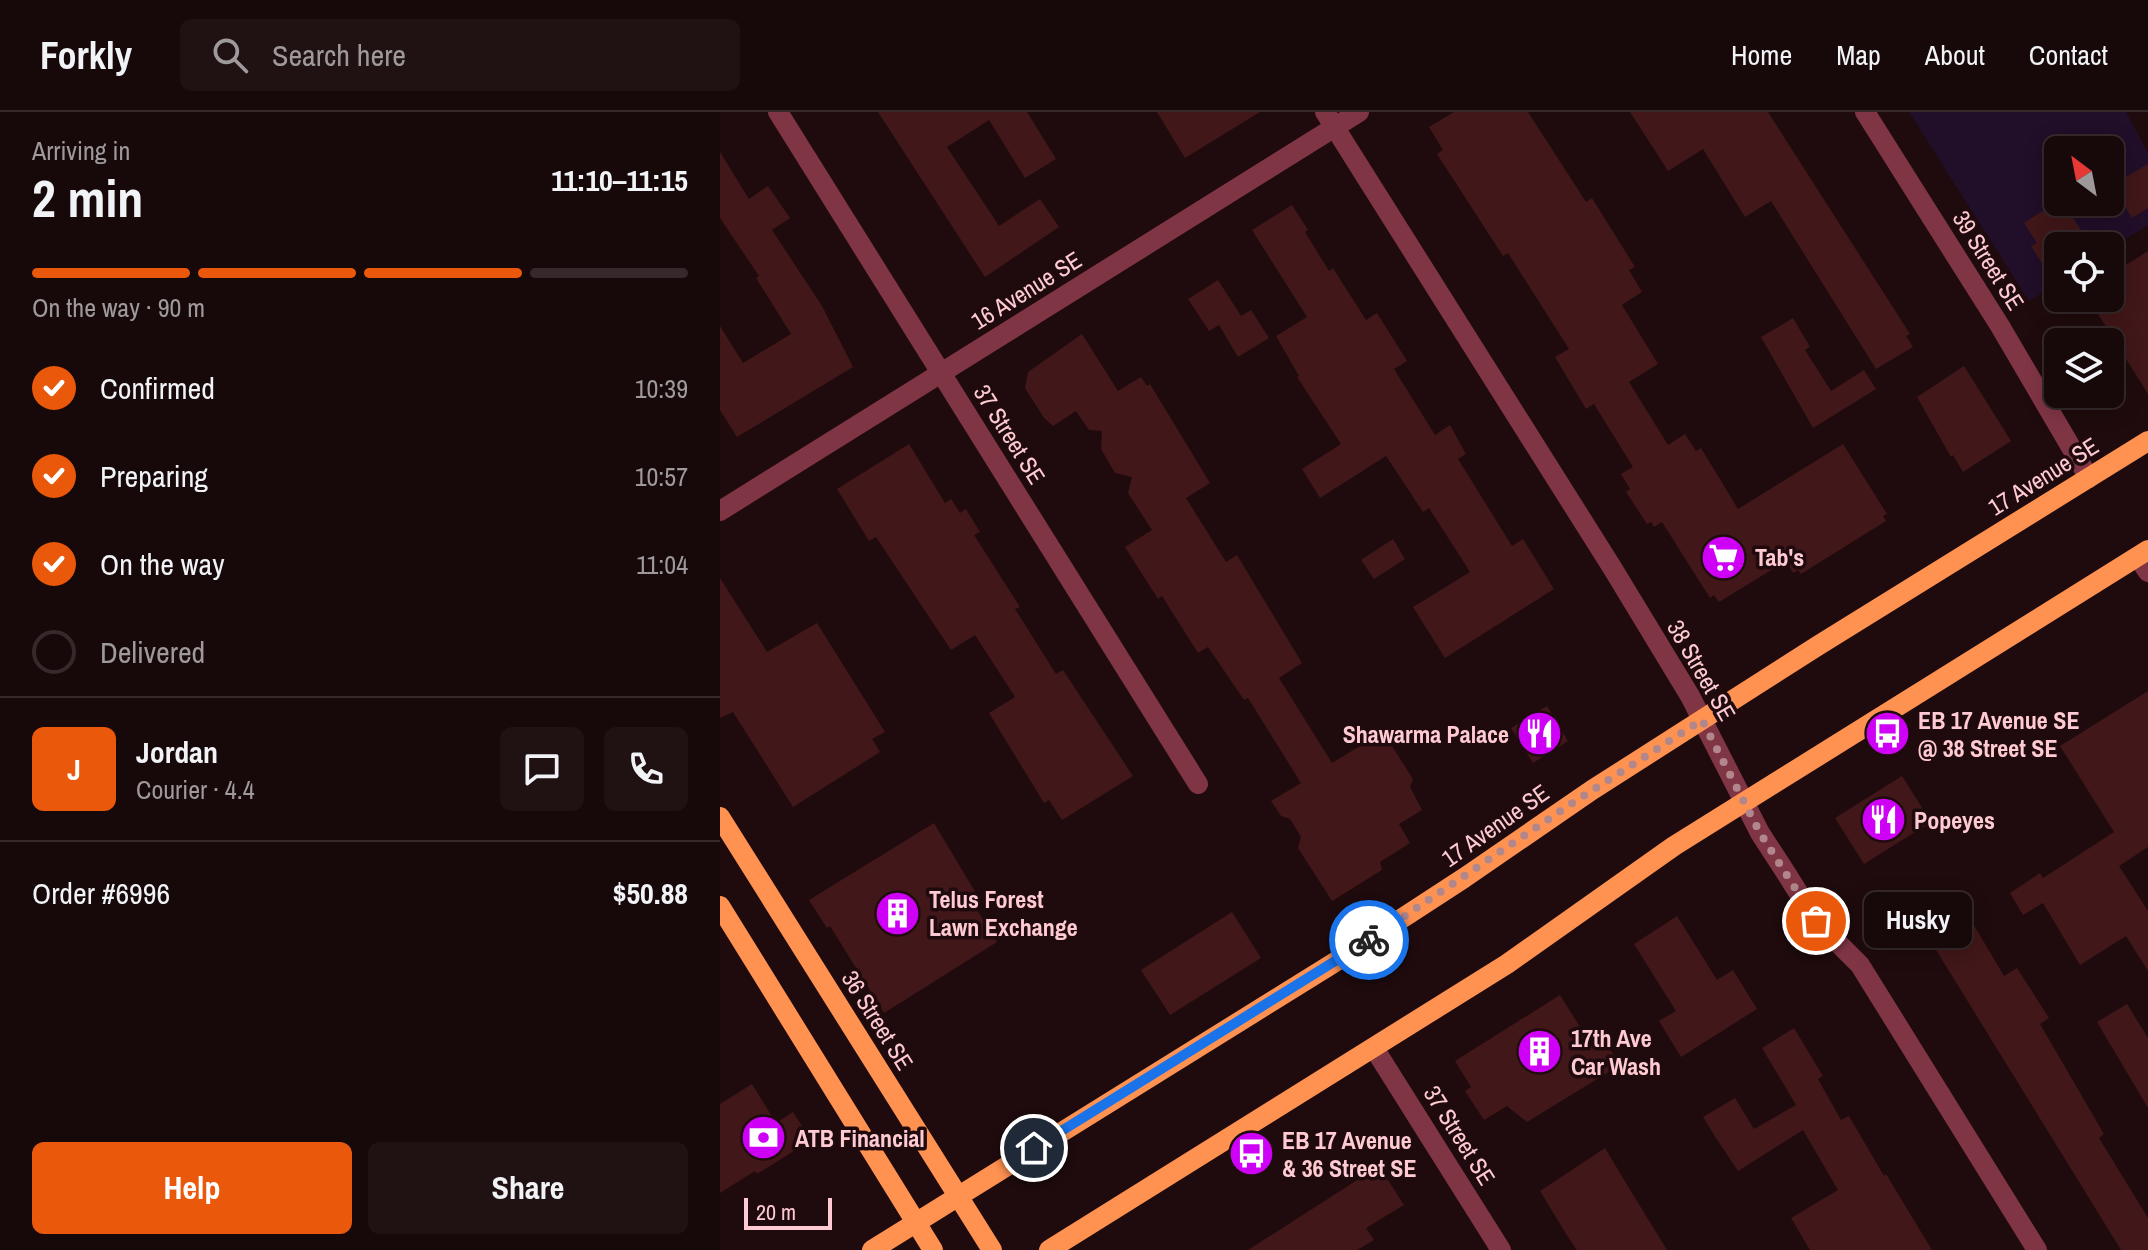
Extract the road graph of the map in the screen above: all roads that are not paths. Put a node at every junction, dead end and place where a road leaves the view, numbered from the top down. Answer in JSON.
{"nodes":[{"id":1,"x":778,"y":112,"type":"edge"},
{"id":2,"x":1359,"y":112,"type":"edge"},
{"id":3,"x":1865,"y":112,"type":"edge"},
{"id":4,"x":1330,"y":120,"type":"edge"},
{"id":5,"x":941,"y":373,"type":"junction"},
{"id":6,"x":2148,"y":441,"type":"edge"},
{"id":7,"x":2089,"y":478,"type":"junction"},
{"id":8,"x":720,"y":511,"type":"edge"},
{"id":9,"x":2145,"y":560,"type":"edge"},
{"id":10,"x":1702,"y":720,"type":"junction"},
{"id":11,"x":1198,"y":784,"type":"dead end"},
{"id":12,"x":1745,"y":802,"type":"junction"},
{"id":13,"x":720,"y":817,"type":"edge"},
{"id":14,"x":720,"y":906,"type":"edge"},
{"id":15,"x":1374,"y":1048,"type":"junction"},
{"id":16,"x":958,"y":1196,"type":"junction"},
{"id":17,"x":916,"y":1222,"type":"junction"},
{"id":18,"x":872,"y":1250,"type":"edge"},
{"id":19,"x":933,"y":1250,"type":"edge"},
{"id":20,"x":992,"y":1250,"type":"edge"},
{"id":21,"x":1049,"y":1250,"type":"edge"},
{"id":22,"x":1501,"y":1250,"type":"edge"},
{"id":23,"x":2037,"y":1250,"type":"edge"}],
"edges":[{"from":1,"to":5,"type":"street","name":"37 Street SE"},
{"from":2,"to":4,"type":"street","name":"16 Avenue SE"},
{"from":3,"to":7,"type":"street","name":"39 Street SE"},
{"from":4,"to":5,"type":"street","name":"16 Avenue SE"},
{"from":4,"to":10,"type":"street","name":"38 Street SE"},
{"from":5,"to":8,"type":"street","name":"16 Avenue SE"},
{"from":5,"to":11,"type":"street","name":"37 Street SE"},
{"from":6,"to":7,"type":"main road","name":"17 Avenue SE"},
{"from":7,"to":10,"type":"main road","name":"17 Avenue SE"},
{"from":9,"to":12,"type":"main road"},
{"from":10,"to":12,"type":"street","name":"38 Street SE"},
{"from":10,"to":16,"type":"main road","name":"17 Avenue SE"},
{"from":12,"to":15,"type":"main road"},
{"from":12,"to":23,"type":"street","name":"38 Street SE"},
{"from":13,"to":16,"type":"main road","name":"36 Street SE"},
{"from":14,"to":17,"type":"main road"},
{"from":15,"to":21,"type":"main road"},
{"from":15,"to":22,"type":"street","name":"37 Street SE"},
{"from":16,"to":17,"type":"main road","name":"17 Avenue SE"},
{"from":16,"to":20,"type":"main road","name":"36 Street SE"},
{"from":17,"to":18,"type":"main road","name":"17 Avenue SE"},
{"from":17,"to":19,"type":"main road"}]}
